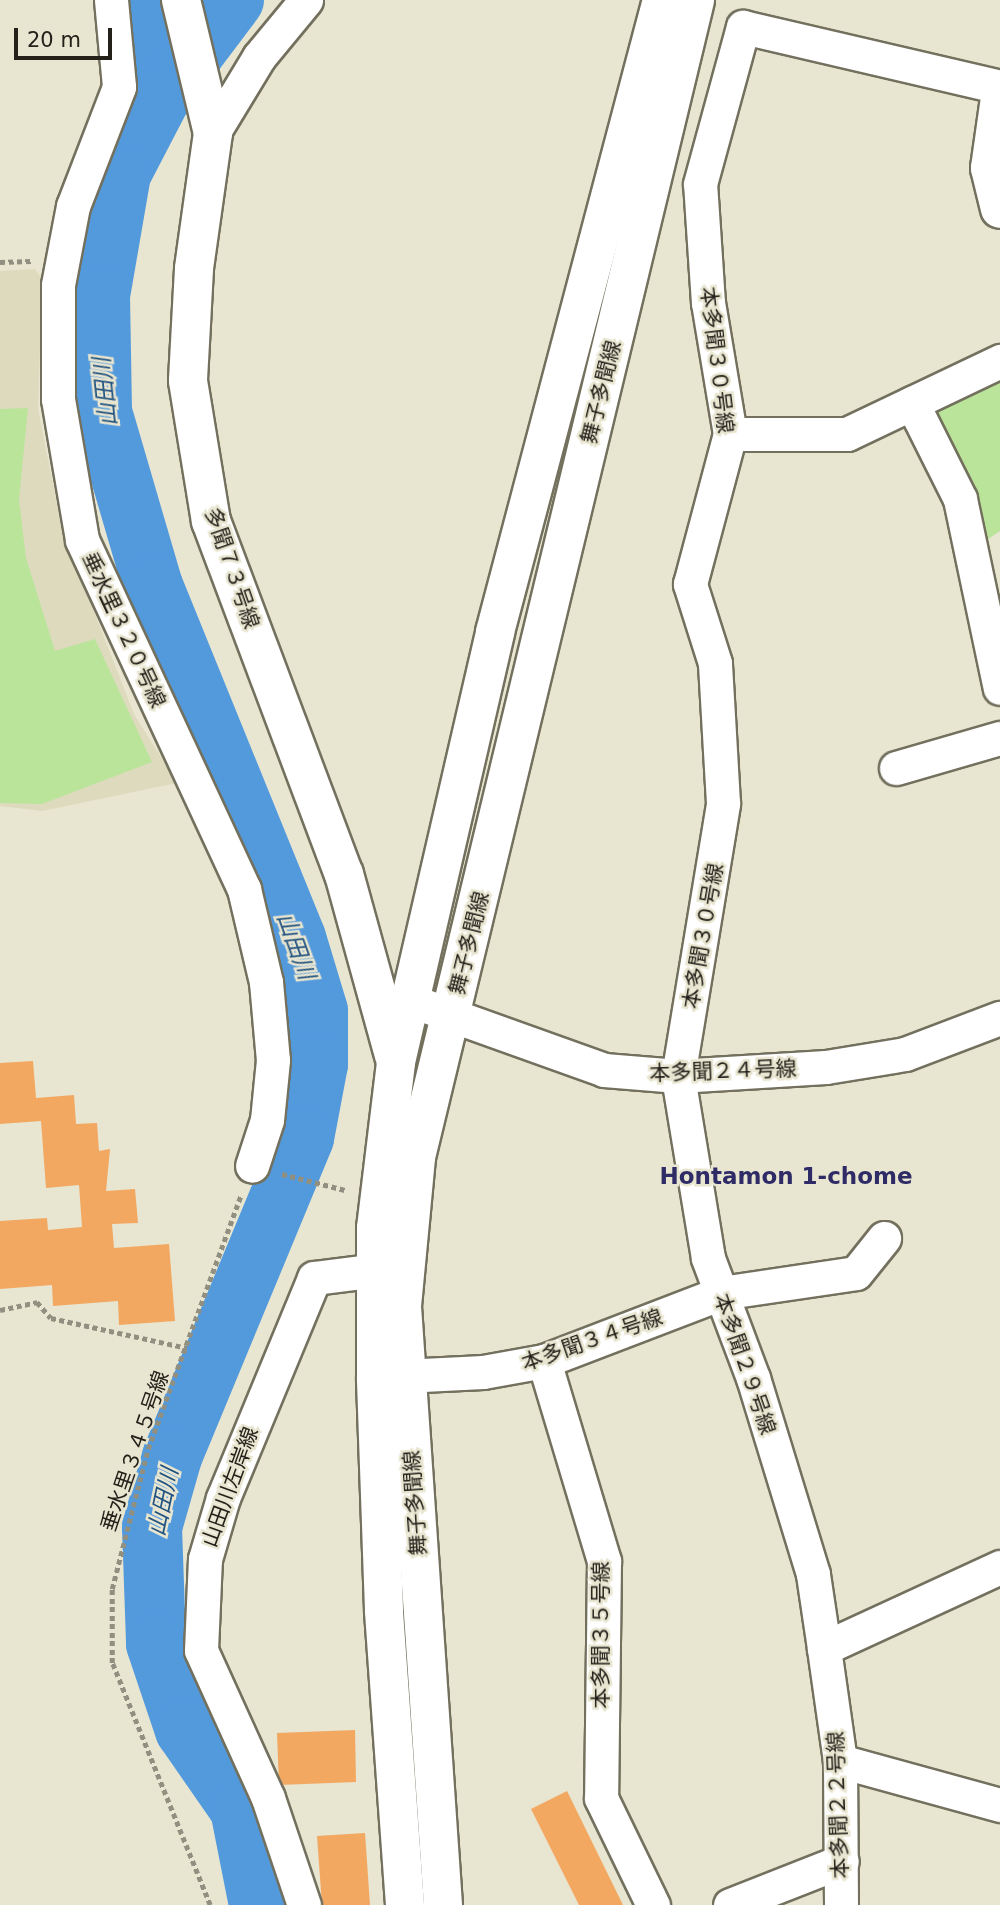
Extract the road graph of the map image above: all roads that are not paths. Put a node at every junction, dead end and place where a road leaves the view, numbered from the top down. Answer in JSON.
{"nodes":[{"id":1,"x":111,"y":0,"type":"edge"},
{"id":2,"x":181,"y":0,"type":"edge"},
{"id":3,"x":306,"y":0,"type":"edge"},
{"id":4,"x":662,"y":0,"type":"edge"},
{"id":5,"x":695,"y":0,"type":"edge"},
{"id":6,"x":1000,"y":87,"type":"edge"},
{"id":7,"x":1000,"y":98,"type":"edge"},
{"id":8,"x":208,"y":117,"type":"junction"},
{"id":9,"x":1000,"y":209,"type":"edge"},
{"id":10,"x":1000,"y":361,"type":"edge"},
{"id":11,"x":912,"y":403,"type":"junction"},
{"id":12,"x":730,"y":434,"type":"junction"},
{"id":13,"x":1000,"y":688,"type":"edge"},
{"id":14,"x":1000,"y":738,"type":"edge"},
{"id":15,"x":896,"y":768,"type":"dead end"},
{"id":16,"x":410,"y":1000,"type":"junction"},
{"id":17,"x":452,"y":1014,"type":"junction"},
{"id":18,"x":1000,"y":1018,"type":"edge"},
{"id":19,"x":396,"y":1062,"type":"junction"},
{"id":20,"x":678,"y":1076,"type":"junction"},
{"id":21,"x":252,"y":1166,"type":"road end"},
{"id":22,"x":884,"y":1238,"type":"dead end"},
{"id":23,"x":391,"y":1267,"type":"junction"},
{"id":24,"x":722,"y":1293,"type":"junction"},
{"id":25,"x":544,"y":1361,"type":"junction"},
{"id":26,"x":391,"y":1376,"type":"junction"},
{"id":27,"x":1000,"y":1567,"type":"edge"},
{"id":28,"x":824,"y":1648,"type":"junction"},
{"id":29,"x":840,"y":1761,"type":"junction"},
{"id":30,"x":1000,"y":1805,"type":"edge"},
{"id":31,"x":842,"y":1861,"type":"junction"},
{"id":32,"x":304,"y":1905,"type":"edge"},
{"id":33,"x":405,"y":1905,"type":"edge"},
{"id":34,"x":443,"y":1905,"type":"edge"},
{"id":35,"x":653,"y":1905,"type":"edge"},
{"id":36,"x":730,"y":1905,"type":"edge"},
{"id":37,"x":841,"y":1905,"type":"edge"}],
"edges":[{"from":1,"to":21,"type":"street","name":"垂水里３２０号線"},
{"from":2,"to":8,"type":"street"},
{"from":3,"to":8,"type":"street","name":"多聞７３号線"},
{"from":4,"to":16,"type":"street","name":"舞子多聞線"},
{"from":5,"to":17,"type":"street","name":"舞子多聞線"},
{"from":6,"to":12,"type":"street","name":"本多聞３０号線"},
{"from":7,"to":9,"type":"street"},
{"from":8,"to":19,"type":"street","name":"多聞７３号線"},
{"from":10,"to":11,"type":"street"},
{"from":11,"to":12,"type":"street"},
{"from":11,"to":13,"type":"street"},
{"from":12,"to":20,"type":"street","name":"本多聞３０号線"},
{"from":14,"to":15,"type":"street"},
{"from":16,"to":17,"type":"street","name":"本多聞２４号線"},
{"from":16,"to":19,"type":"street","name":"舞子多聞線"},
{"from":17,"to":20,"type":"street","name":"本多聞２４号線"},
{"from":17,"to":23,"type":"street","name":"舞子多聞線"},
{"from":18,"to":20,"type":"street","name":"本多聞２４号線"},
{"from":19,"to":23,"type":"street","name":"舞子多聞線"},
{"from":20,"to":24,"type":"street","name":"本多聞２９号線"},
{"from":22,"to":24,"type":"street","name":"本多聞３４号線"},
{"from":23,"to":26,"type":"street","name":"舞子多聞線"},
{"from":23,"to":32,"type":"street","name":"山田川左岸線"},
{"from":24,"to":25,"type":"street","name":"本多聞３４号線"},
{"from":24,"to":28,"type":"street","name":"本多聞２９号線"},
{"from":25,"to":26,"type":"street","name":"本多聞３４号線"},
{"from":25,"to":35,"type":"street","name":"本多聞３５号線"},
{"from":26,"to":33,"type":"street","name":"舞子多聞線"},
{"from":26,"to":34,"type":"street","name":"舞子多聞線"},
{"from":27,"to":28,"type":"street"},
{"from":28,"to":29,"type":"street","name":"本多聞２２号線"},
{"from":29,"to":30,"type":"street"},
{"from":29,"to":31,"type":"street","name":"本多聞２２号線"},
{"from":31,"to":36,"type":"street"},
{"from":31,"to":37,"type":"street","name":"本多聞２２号線"}]}
